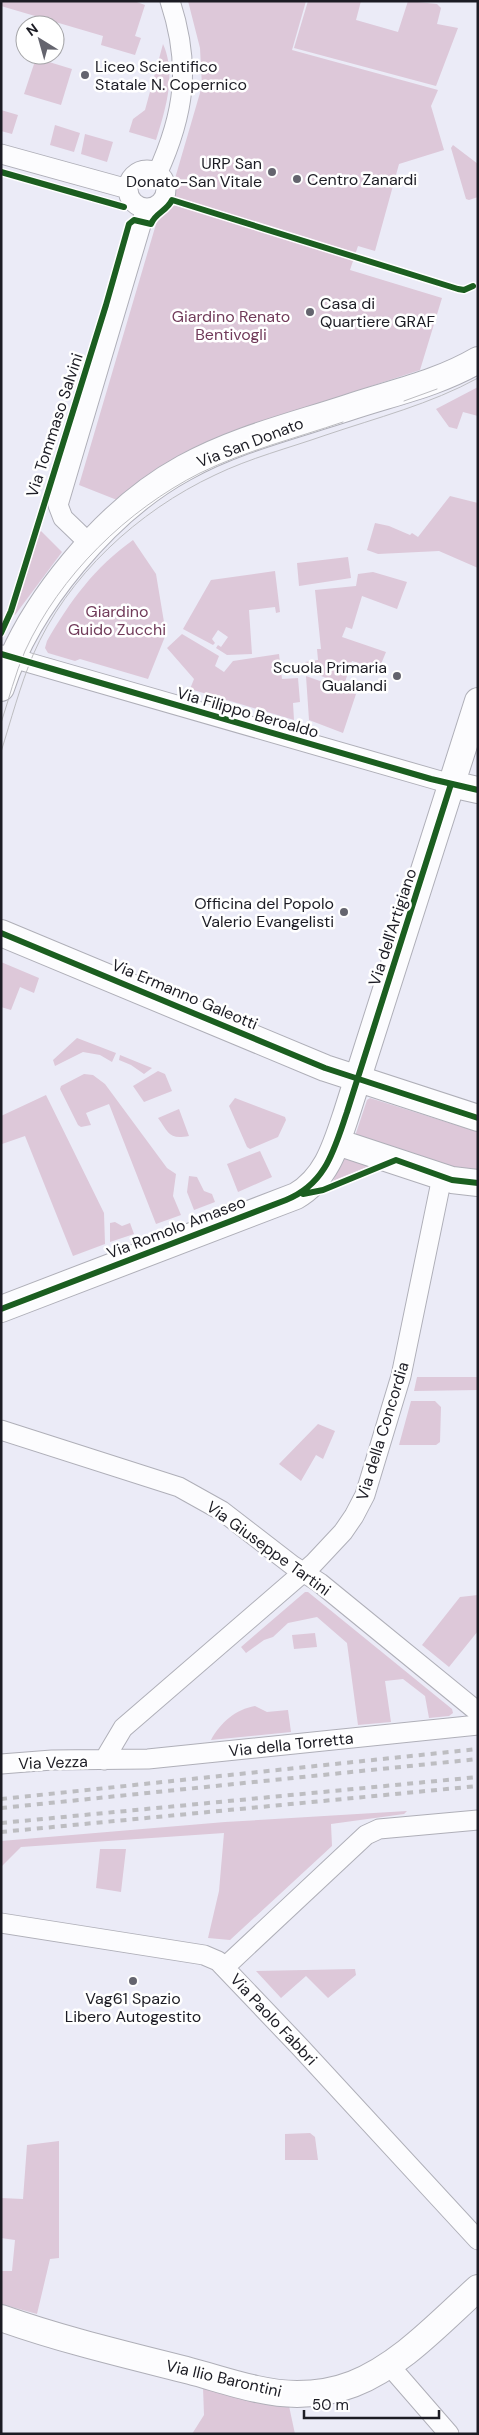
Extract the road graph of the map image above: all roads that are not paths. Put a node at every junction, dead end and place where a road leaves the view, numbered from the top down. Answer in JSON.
{"nodes":[{"id":1,"x":170,"y":1,"type":"edge"},
{"id":2,"x":1,"y":154,"type":"edge"},
{"id":3,"x":158,"y":174,"type":"junction"},
{"id":4,"x":128,"y":189,"type":"junction"},
{"id":5,"x":146,"y":208,"type":"junction"},
{"id":6,"x":478,"y":360,"type":"edge"},
{"id":7,"x":90,"y":544,"type":"junction"},
{"id":8,"x":7,"y":656,"type":"edge"},
{"id":9,"x":1,"y":688,"type":"edge"},
{"id":10,"x":478,"y":701,"type":"edge"},
{"id":11,"x":451,"y":784,"type":"junction"},
{"id":12,"x":478,"y":790,"type":"edge"},
{"id":13,"x":1,"y":933,"type":"edge"},
{"id":14,"x":358,"y":1079,"type":"junction"},
{"id":15,"x":477,"y":1117,"type":"edge"},
{"id":16,"x":337,"y":1142,"type":"junction"},
{"id":17,"x":442,"y":1177,"type":"junction"},
{"id":18,"x":478,"y":1183,"type":"edge"},
{"id":19,"x":1,"y":1309,"type":"edge"},
{"id":20,"x":1,"y":1430,"type":"edge"},
{"id":21,"x":304,"y":1573,"type":"junction"},
{"id":22,"x":478,"y":1712,"type":"edge"},
{"id":23,"x":478,"y":1725,"type":"edge"},
{"id":24,"x":104,"y":1760,"type":"junction"},
{"id":25,"x":1,"y":1764,"type":"edge"},
{"id":26,"x":478,"y":1820,"type":"edge"},
{"id":27,"x":1,"y":1923,"type":"edge"},
{"id":28,"x":225,"y":1967,"type":"junction"},
{"id":29,"x":478,"y":2240,"type":"edge"},
{"id":30,"x":478,"y":2288,"type":"edge"},
{"id":31,"x":1,"y":2318,"type":"edge"},
{"id":32,"x":389,"y":2365,"type":"junction"},
{"id":33,"x":450,"y":2434,"type":"edge"}],
"edges":[{"from":1,"to":3,"type":"street"},
{"from":2,"to":4,"type":"street"},
{"from":3,"to":4,"type":"street"},
{"from":3,"to":5,"type":"street"},
{"from":4,"to":5,"type":"street"},
{"from":5,"to":7,"type":"street","name":"Via Tommaso Salvini"},
{"from":6,"to":7,"type":"main road","name":"Via San Donato"},
{"from":7,"to":8,"type":"main road","name":"Via San Donato"},
{"from":8,"to":9,"type":"main road","name":"Via San Donato"},
{"from":8,"to":11,"type":"street","name":"Via Filippo Beroaldo"},
{"from":10,"to":11,"type":"main road","name":"Via dell'Artigiano"},
{"from":11,"to":12,"type":"main road","name":"Via Filippo Beroaldo"},
{"from":11,"to":14,"type":"main road","name":"Via dell'Artigiano"},
{"from":13,"to":14,"type":"main road","name":"Via Ermanno Galeotti"},
{"from":14,"to":15,"type":"main road","name":"Via Ermanno Galeotti"},
{"from":14,"to":16,"type":"main road","name":"Via dell'Artigiano"},
{"from":16,"to":17,"type":"main road"},
{"from":16,"to":19,"type":"main road","name":"Via Romolo Amaseo"},
{"from":17,"to":18,"type":"main road"},
{"from":17,"to":21,"type":"street","name":"Via della Concordia"},
{"from":20,"to":21,"type":"street","name":"Via Giuseppe Tartini"},
{"from":21,"to":22,"type":"street","name":"Via Giuseppe Tartini"},
{"from":21,"to":24,"type":"street","name":"Via della Concordia"},
{"from":23,"to":24,"type":"street","name":"Via della Torretta"},
{"from":24,"to":25,"type":"street","name":"Via Vezza"},
{"from":26,"to":28,"type":"street"},
{"from":27,"to":28,"type":"street","name":"Via Paolo Fabbri"},
{"from":28,"to":29,"type":"street","name":"Via Paolo Fabbri"},
{"from":30,"to":32,"type":"main road","name":"Via Ilio Barontini"},
{"from":31,"to":32,"type":"main road","name":"Via Ilio Barontini"},
{"from":32,"to":33,"type":"street"}]}
